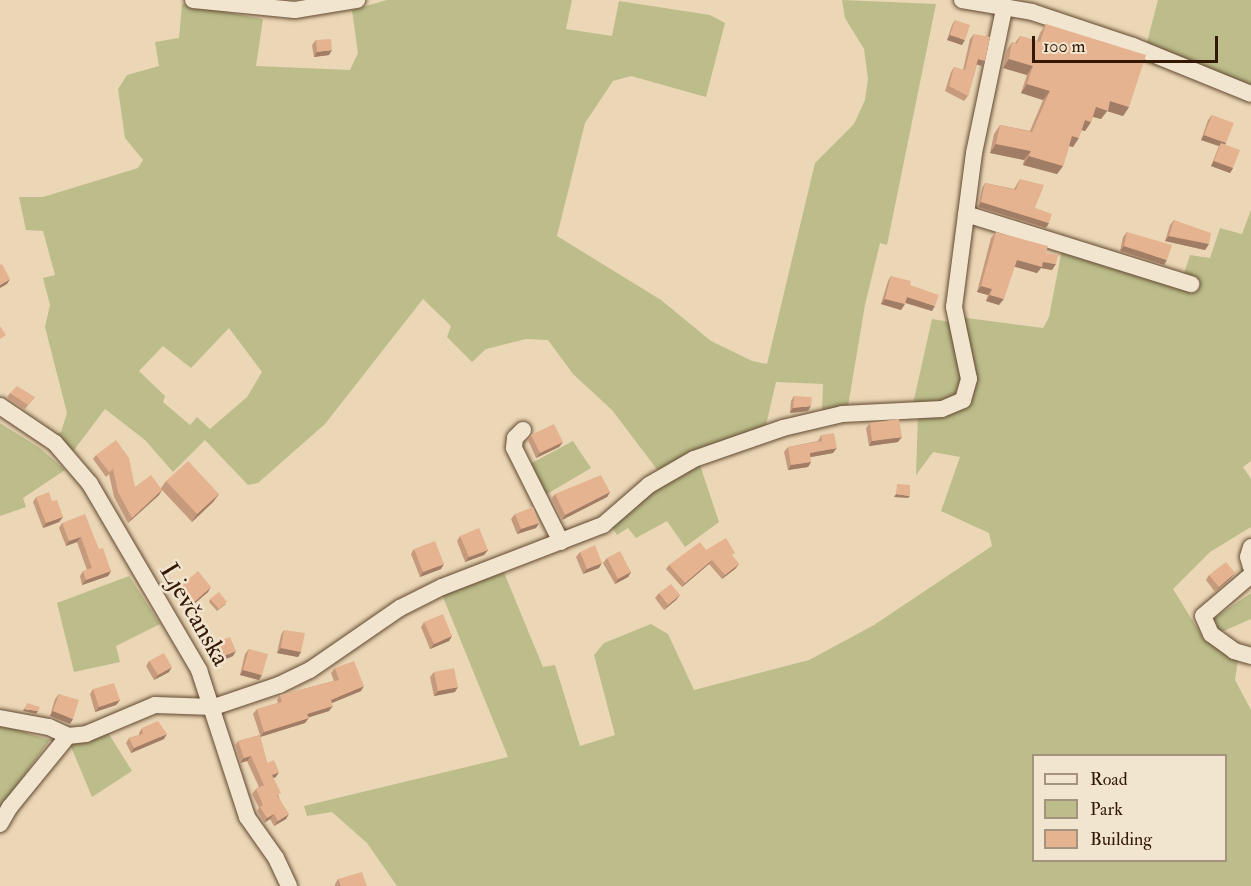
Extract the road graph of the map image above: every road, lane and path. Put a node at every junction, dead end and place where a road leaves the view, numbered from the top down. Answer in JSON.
{"nodes":[{"id":1,"x":193,"y":0,"type":"edge"},
{"id":2,"x":357,"y":0,"type":"edge"},
{"id":3,"x":962,"y":0,"type":"edge"},
{"id":4,"x":1005,"y":5,"type":"junction"},
{"id":5,"x":1251,"y":94,"type":"edge"},
{"id":6,"x":966,"y":214,"type":"junction"},
{"id":7,"x":1191,"y":284,"type":"dead end"},
{"id":8,"x":0,"y":406,"type":"edge"},
{"id":9,"x":523,"y":430,"type":"dead end"},
{"id":10,"x":561,"y":542,"type":"junction"},
{"id":11,"x":1251,"y":547,"type":"edge"},
{"id":12,"x":1251,"y":567,"type":"edge"},
{"id":13,"x":1251,"y":575,"type":"edge"},
{"id":14,"x":1251,"y":656,"type":"edge"},
{"id":15,"x":214,"y":707,"type":"junction"},
{"id":16,"x":0,"y":718,"type":"edge"},
{"id":17,"x":68,"y":736,"type":"junction"},
{"id":18,"x":0,"y":824,"type":"edge"},
{"id":19,"x":289,"y":886,"type":"edge"}],
"edges":[{"from":1,"to":2,"type":"street"},
{"from":3,"to":4,"type":"street"},
{"from":4,"to":5,"type":"street"},
{"from":4,"to":6,"type":"street"},
{"from":6,"to":7,"type":"street"},
{"from":6,"to":10,"type":"street"},
{"from":8,"to":15,"type":"street","name":"Ljevčanska"},
{"from":9,"to":10,"type":"street"},
{"from":10,"to":15,"type":"street"},
{"from":11,"to":12,"type":"street"},
{"from":13,"to":14,"type":"street"},
{"from":15,"to":17,"type":"street"},
{"from":15,"to":19,"type":"street","name":"Ljevčanska"},
{"from":16,"to":17,"type":"street"},
{"from":17,"to":18,"type":"street"}]}
